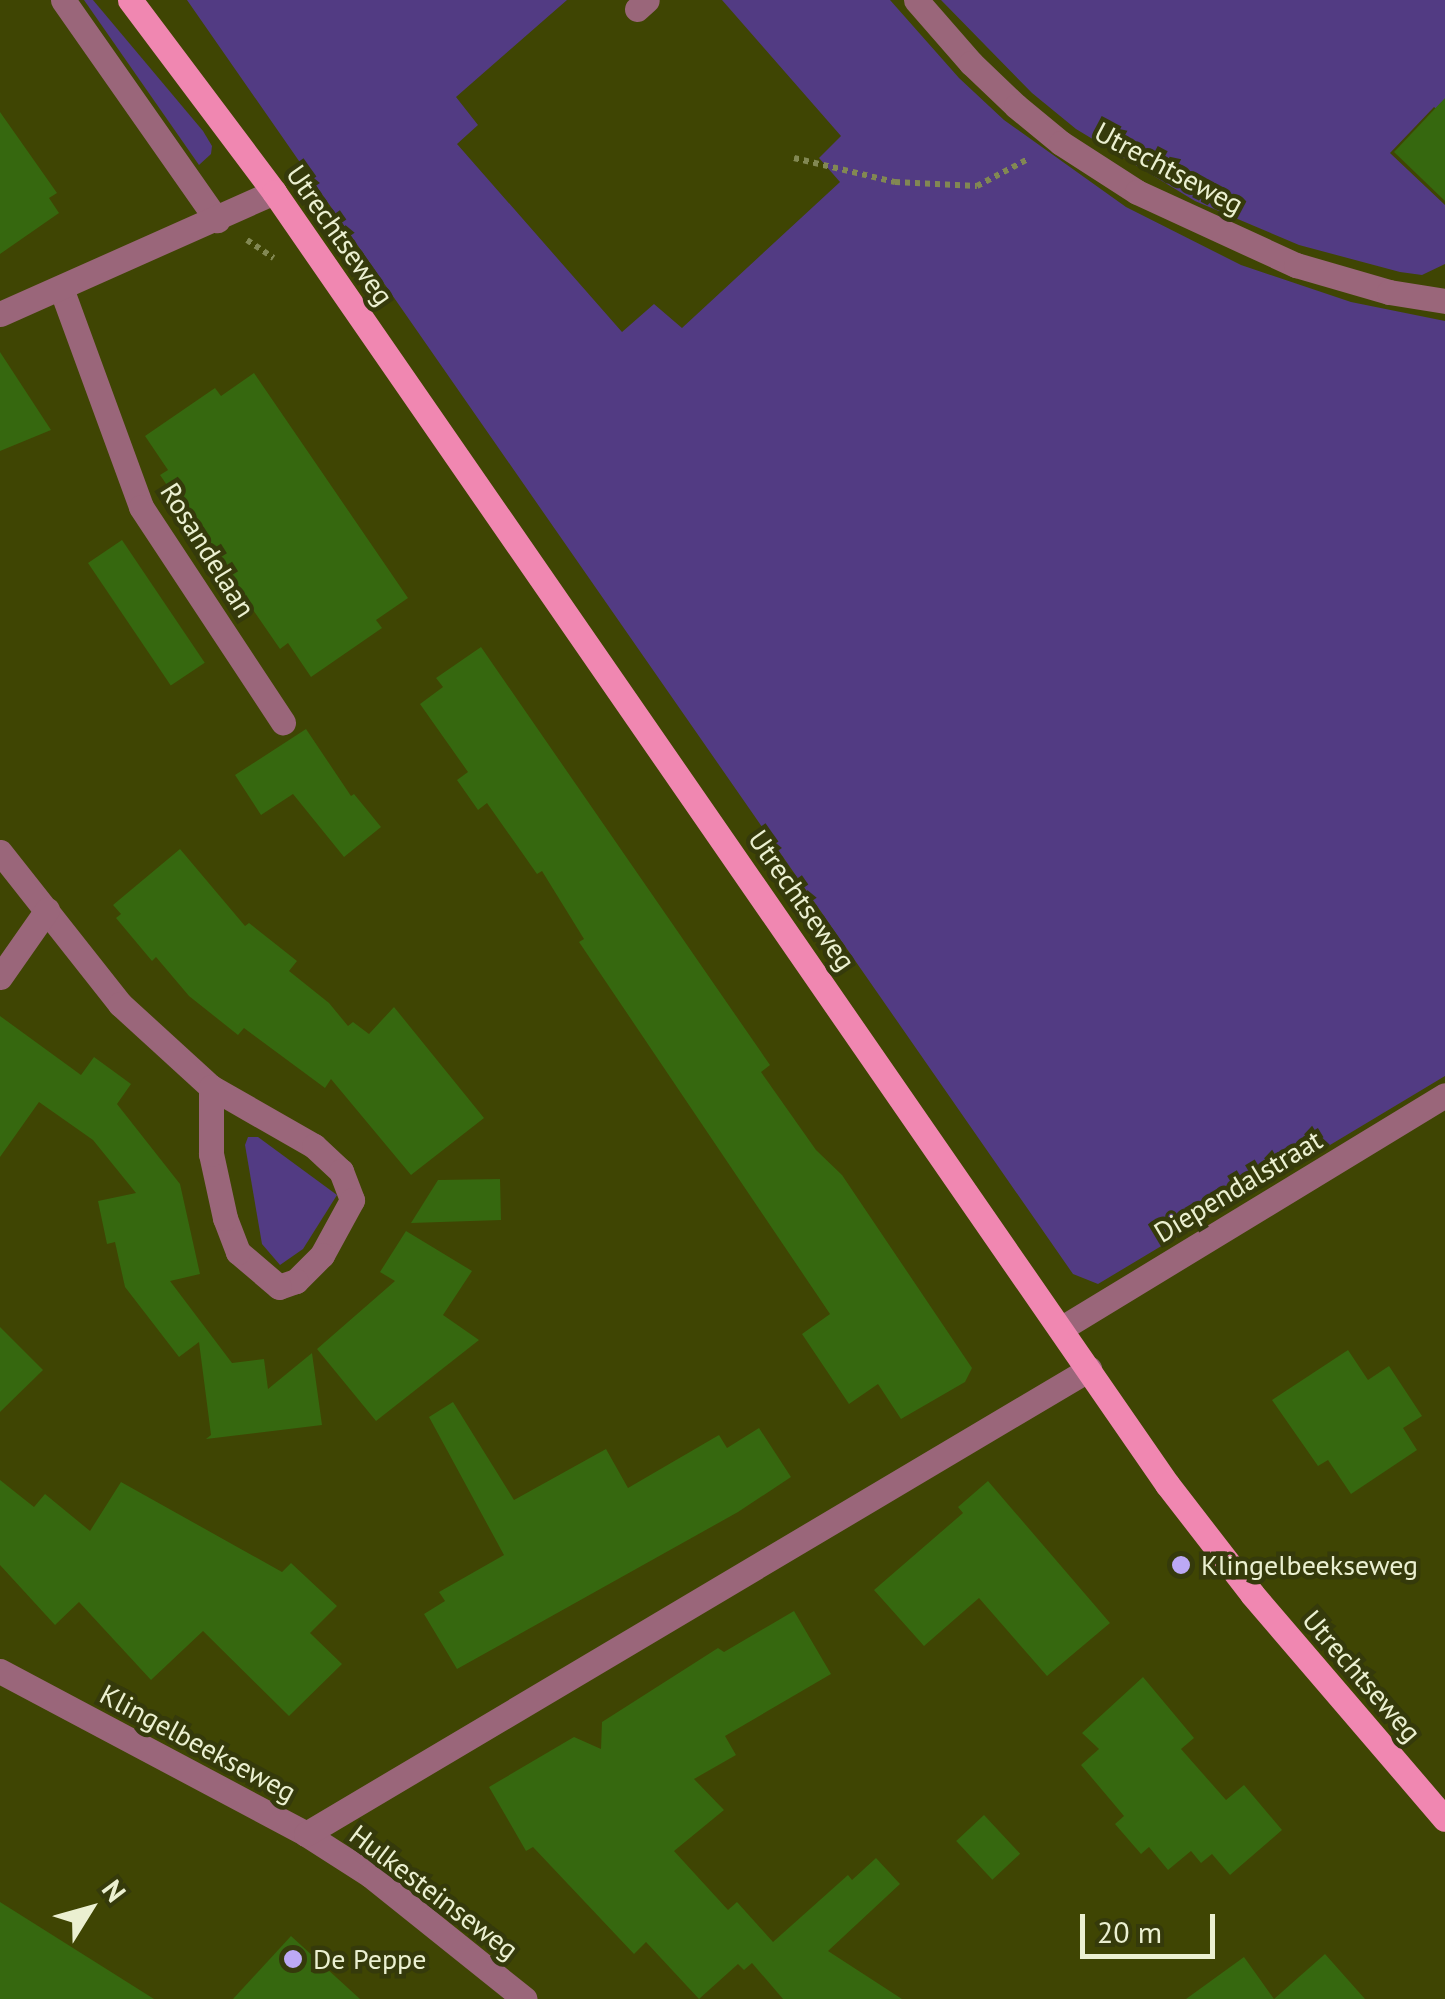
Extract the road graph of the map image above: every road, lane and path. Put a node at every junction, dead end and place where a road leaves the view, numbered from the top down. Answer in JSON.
{"nodes":[{"id":1,"x":63,"y":0,"type":"edge"},
{"id":2,"x":130,"y":0,"type":"edge"},
{"id":3,"x":916,"y":0,"type":"edge"},
{"id":4,"x":1061,"y":143,"type":"junction"},
{"id":5,"x":794,"y":158,"type":"dead end"},
{"id":6,"x":274,"y":192,"type":"junction"},
{"id":7,"x":217,"y":220,"type":"junction"},
{"id":8,"x":61,"y":288,"type":"junction"},
{"id":9,"x":1445,"y":300,"type":"edge"},
{"id":10,"x":0,"y":314,"type":"edge"},
{"id":11,"x":283,"y":722,"type":"dead end"},
{"id":12,"x":0,"y":852,"type":"edge"},
{"id":13,"x":47,"y":910,"type":"junction"},
{"id":14,"x":0,"y":977,"type":"edge"},
{"id":15,"x":210,"y":1087,"type":"junction"},
{"id":16,"x":1445,"y":1095,"type":"edge"},
{"id":17,"x":1062,"y":1328,"type":"junction"},
{"id":18,"x":1089,"y":1369,"type":"junction"},
{"id":19,"x":0,"y":1670,"type":"edge"},
{"id":20,"x":1445,"y":1819,"type":"edge"},
{"id":21,"x":306,"y":1834,"type":"junction"},
{"id":22,"x":525,"y":1999,"type":"edge"}],
"edges":[{"from":1,"to":7,"type":"street"},
{"from":2,"to":6,"type":"main road","name":"Utrechtseweg"},
{"from":3,"to":4,"type":"street","name":"Utrechtseweg"},
{"from":4,"to":5,"type":"path"},
{"from":4,"to":9,"type":"street","name":"Utrechtseweg"},
{"from":6,"to":7,"type":"street"},
{"from":6,"to":17,"type":"main road","name":"Utrechtseweg"},
{"from":7,"to":8,"type":"street"},
{"from":8,"to":10,"type":"street"},
{"from":8,"to":11,"type":"street","name":"Rosandelaan"},
{"from":12,"to":13,"type":"street"},
{"from":13,"to":14,"type":"street"},
{"from":13,"to":15,"type":"street"},
{"from":15,"to":15,"type":"street"},
{"from":16,"to":17,"type":"street","name":"Diependalstraat"},
{"from":17,"to":18,"type":"main road","name":"Utrechtseweg"},
{"from":18,"to":20,"type":"main road","name":"Utrechtseweg"},
{"from":18,"to":21,"type":"street","name":"Klingelbeekseweg"},
{"from":19,"to":21,"type":"street","name":"Klingelbeekseweg"},
{"from":21,"to":22,"type":"street","name":"Hulkesteinseweg"}]}
